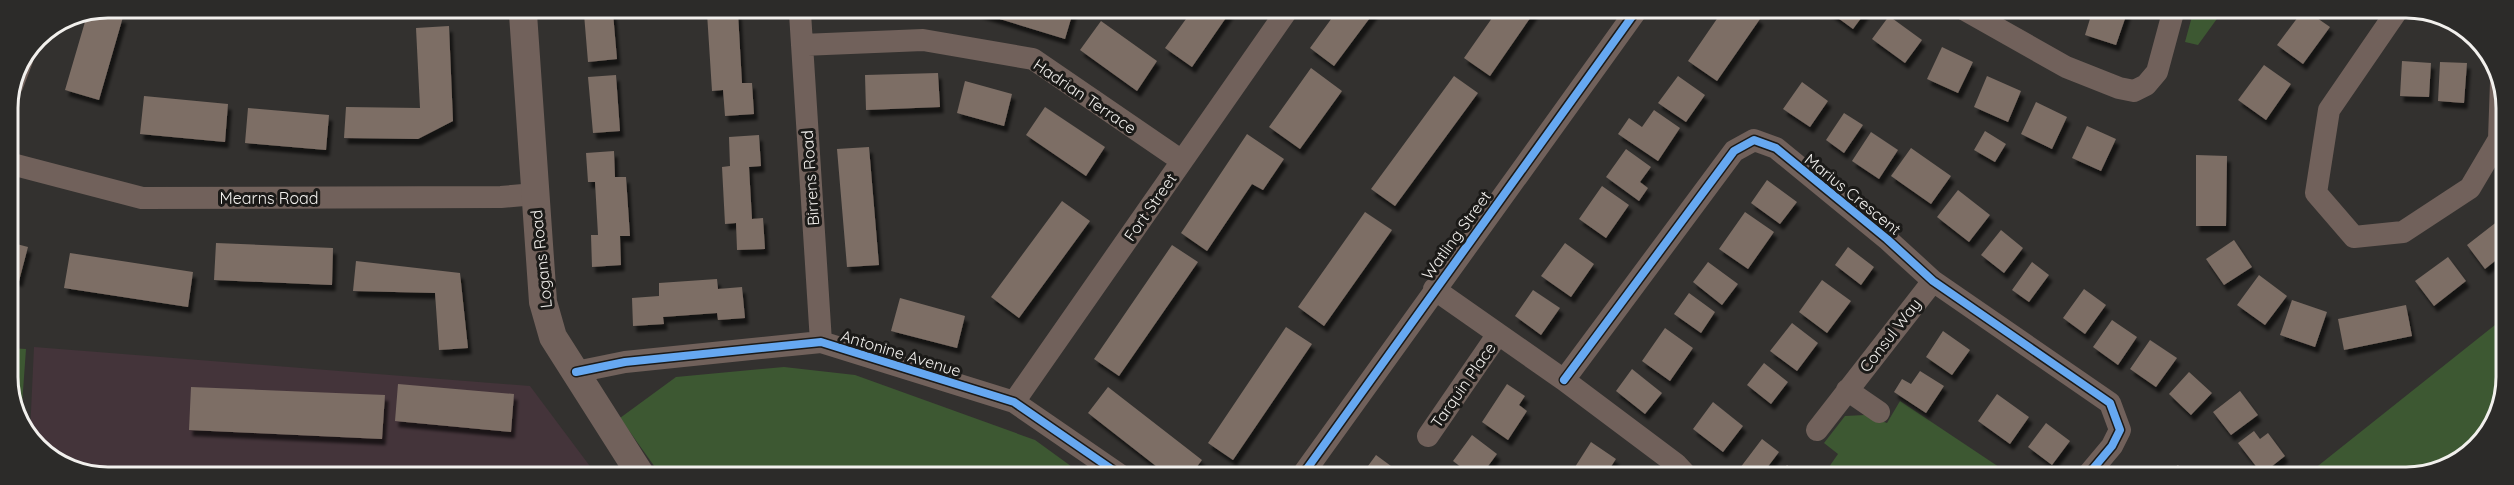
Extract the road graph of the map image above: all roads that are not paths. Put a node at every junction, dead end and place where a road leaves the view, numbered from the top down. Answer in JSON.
{"nodes":[{"id":1,"x":523,"y":18,"type":"edge"},
{"id":2,"x":800,"y":18,"type":"edge"},
{"id":3,"x":1282,"y":18,"type":"edge"},
{"id":4,"x":1630,"y":18,"type":"edge"},
{"id":5,"x":1979,"y":18,"type":"edge"},
{"id":6,"x":2172,"y":18,"type":"edge"},
{"id":7,"x":2392,"y":18,"type":"edge"},
{"id":8,"x":802,"y":45,"type":"junction"},
{"id":9,"x":2496,"y":144,"type":"edge"},
{"id":10,"x":1182,"y":161,"type":"junction"},
{"id":11,"x":18,"y":166,"type":"edge"},
{"id":12,"x":535,"y":194,"type":"junction"},
{"id":13,"x":1933,"y":281,"type":"junction"},
{"id":14,"x":1434,"y":289,"type":"junction"},
{"id":15,"x":1498,"y":334,"type":"junction"},
{"id":16,"x":821,"y":342,"type":"junction"},
{"id":17,"x":576,"y":372,"type":"junction"},
{"id":18,"x":1564,"y":380,"type":"junction"},
{"id":19,"x":1847,"y":390,"type":"junction"},
{"id":20,"x":1014,"y":402,"type":"junction"},
{"id":21,"x":1879,"y":412,"type":"dead end"},
{"id":22,"x":1817,"y":430,"type":"dead end"},
{"id":23,"x":1428,"y":436,"type":"dead end"},
{"id":24,"x":636,"y":467,"type":"edge"},
{"id":25,"x":1108,"y":467,"type":"edge"},
{"id":26,"x":1308,"y":467,"type":"edge"},
{"id":27,"x":1670,"y":467,"type":"edge"},
{"id":28,"x":2094,"y":467,"type":"edge"}],
"edges":[{"from":1,"to":12,"type":"street","name":"Logans Road"},
{"from":2,"to":8,"type":"street","name":"Birrens Road"},
{"from":3,"to":10,"type":"street","name":"Fort Street"},
{"from":4,"to":14,"type":"street","name":"Watling Street"},
{"from":5,"to":6,"type":"street"},
{"from":7,"to":9,"type":"street"},
{"from":8,"to":10,"type":"street","name":"Hadrian Terrace"},
{"from":8,"to":16,"type":"street","name":"Birrens Road"},
{"from":10,"to":20,"type":"street","name":"Fort Street"},
{"from":11,"to":12,"type":"street","name":"Mearns Road"},
{"from":12,"to":17,"type":"street","name":"Logans Road"},
{"from":13,"to":18,"type":"street","name":"Marius Crescent"},
{"from":13,"to":19,"type":"street","name":"Consul Way"},
{"from":13,"to":28,"type":"street","name":"Marius Crescent"},
{"from":14,"to":15,"type":"street"},
{"from":14,"to":26,"type":"street","name":"Watling Street"},
{"from":15,"to":18,"type":"street"},
{"from":15,"to":23,"type":"street","name":"Tarquin Place"},
{"from":16,"to":17,"type":"street","name":"Antonine Avenue"},
{"from":16,"to":20,"type":"street","name":"Antonine Avenue"},
{"from":17,"to":24,"type":"street","name":"Logans Road"},
{"from":18,"to":27,"type":"street"},
{"from":19,"to":21,"type":"street"},
{"from":19,"to":22,"type":"street","name":"Consul Way"},
{"from":20,"to":25,"type":"street","name":"Antonine Avenue"}]}
